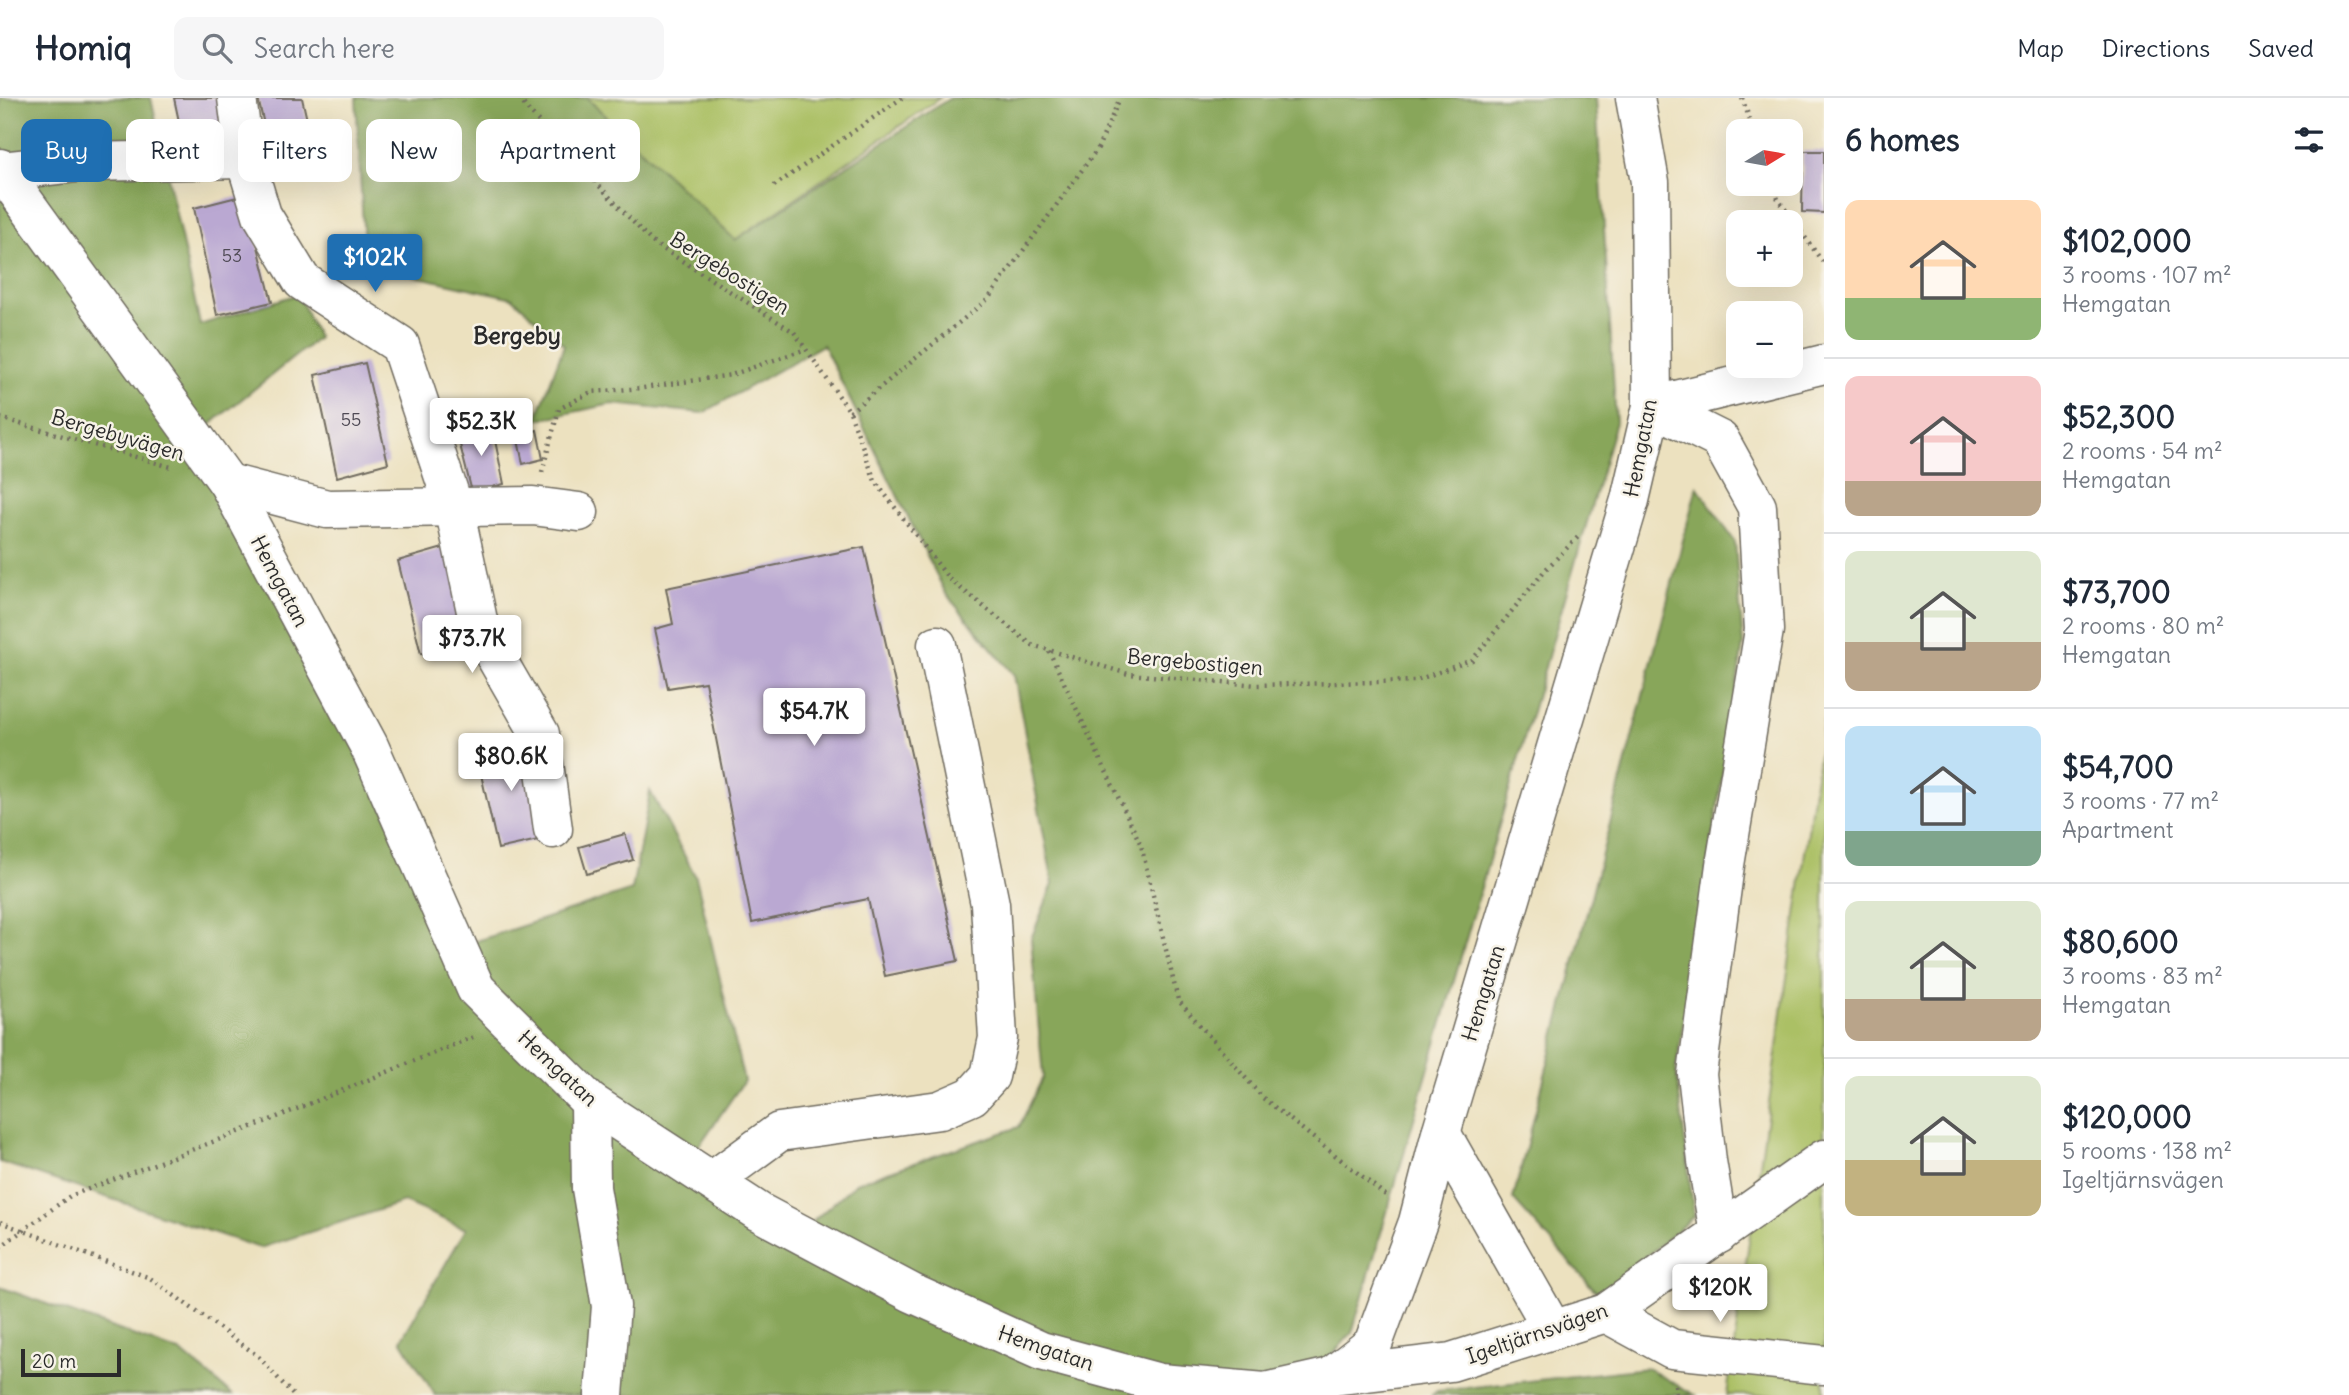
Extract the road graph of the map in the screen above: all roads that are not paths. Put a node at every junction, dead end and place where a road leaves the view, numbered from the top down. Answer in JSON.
{"nodes":[{"id":1,"x":237,"y":98,"type":"edge"},
{"id":2,"x":1635,"y":98,"type":"edge"},
{"id":3,"x":240,"y":119,"type":"edge"},
{"id":4,"x":238,"y":159,"type":"edge"},
{"id":5,"x":1,"y":169,"type":"edge"},
{"id":6,"x":252,"y":182,"type":"edge"},
{"id":7,"x":1824,"y":364,"type":"edge"},
{"id":8,"x":1652,"y":406,"type":"junction"},
{"id":9,"x":228,"y":483,"type":"junction"},
{"id":10,"x":454,"y":508,"type":"junction"},
{"id":11,"x":579,"y":512,"type":"dead end"},
{"id":12,"x":937,"y":645,"type":"dead end"},
{"id":13,"x":553,"y":829,"type":"dead end"},
{"id":14,"x":590,"y":1102,"type":"junction"},
{"id":15,"x":1441,"y":1133,"type":"junction"},
{"id":16,"x":1824,"y":1159,"type":"edge"},
{"id":17,"x":712,"y":1181,"type":"junction"},
{"id":18,"x":1719,"y":1234,"type":"junction"},
{"id":19,"x":1606,"y":1313,"type":"junction"},
{"id":20,"x":1553,"y":1330,"type":"junction"},
{"id":21,"x":1824,"y":1366,"type":"edge"},
{"id":22,"x":1331,"y":1377,"type":"junction"},
{"id":23,"x":604,"y":1395,"type":"edge"}],
"edges":[{"from":1,"to":3,"type":"street"},
{"from":2,"to":8,"type":"street","name":"Hemgatan"},
{"from":4,"to":5,"type":"street"},
{"from":5,"to":9,"type":"street","name":"Hemgatan"},
{"from":6,"to":10,"type":"street"},
{"from":7,"to":8,"type":"street"},
{"from":8,"to":15,"type":"street","name":"Hemgatan"},
{"from":8,"to":18,"type":"street"},
{"from":9,"to":10,"type":"street"},
{"from":9,"to":14,"type":"street","name":"Hemgatan"},
{"from":10,"to":11,"type":"street"},
{"from":10,"to":13,"type":"street"},
{"from":12,"to":17,"type":"street"},
{"from":14,"to":17,"type":"street","name":"Hemgatan"},
{"from":14,"to":23,"type":"street"},
{"from":15,"to":20,"type":"street"},
{"from":15,"to":22,"type":"street","name":"Hemgatan"},
{"from":16,"to":18,"type":"street","name":"Igeltjärnsvägen"},
{"from":17,"to":22,"type":"street","name":"Hemgatan"},
{"from":18,"to":19,"type":"street","name":"Igeltjärnsvägen"},
{"from":19,"to":20,"type":"street","name":"Igeltjärnsvägen"},
{"from":19,"to":21,"type":"street"},
{"from":20,"to":22,"type":"street","name":"Igeltjärnsvägen"}]}
